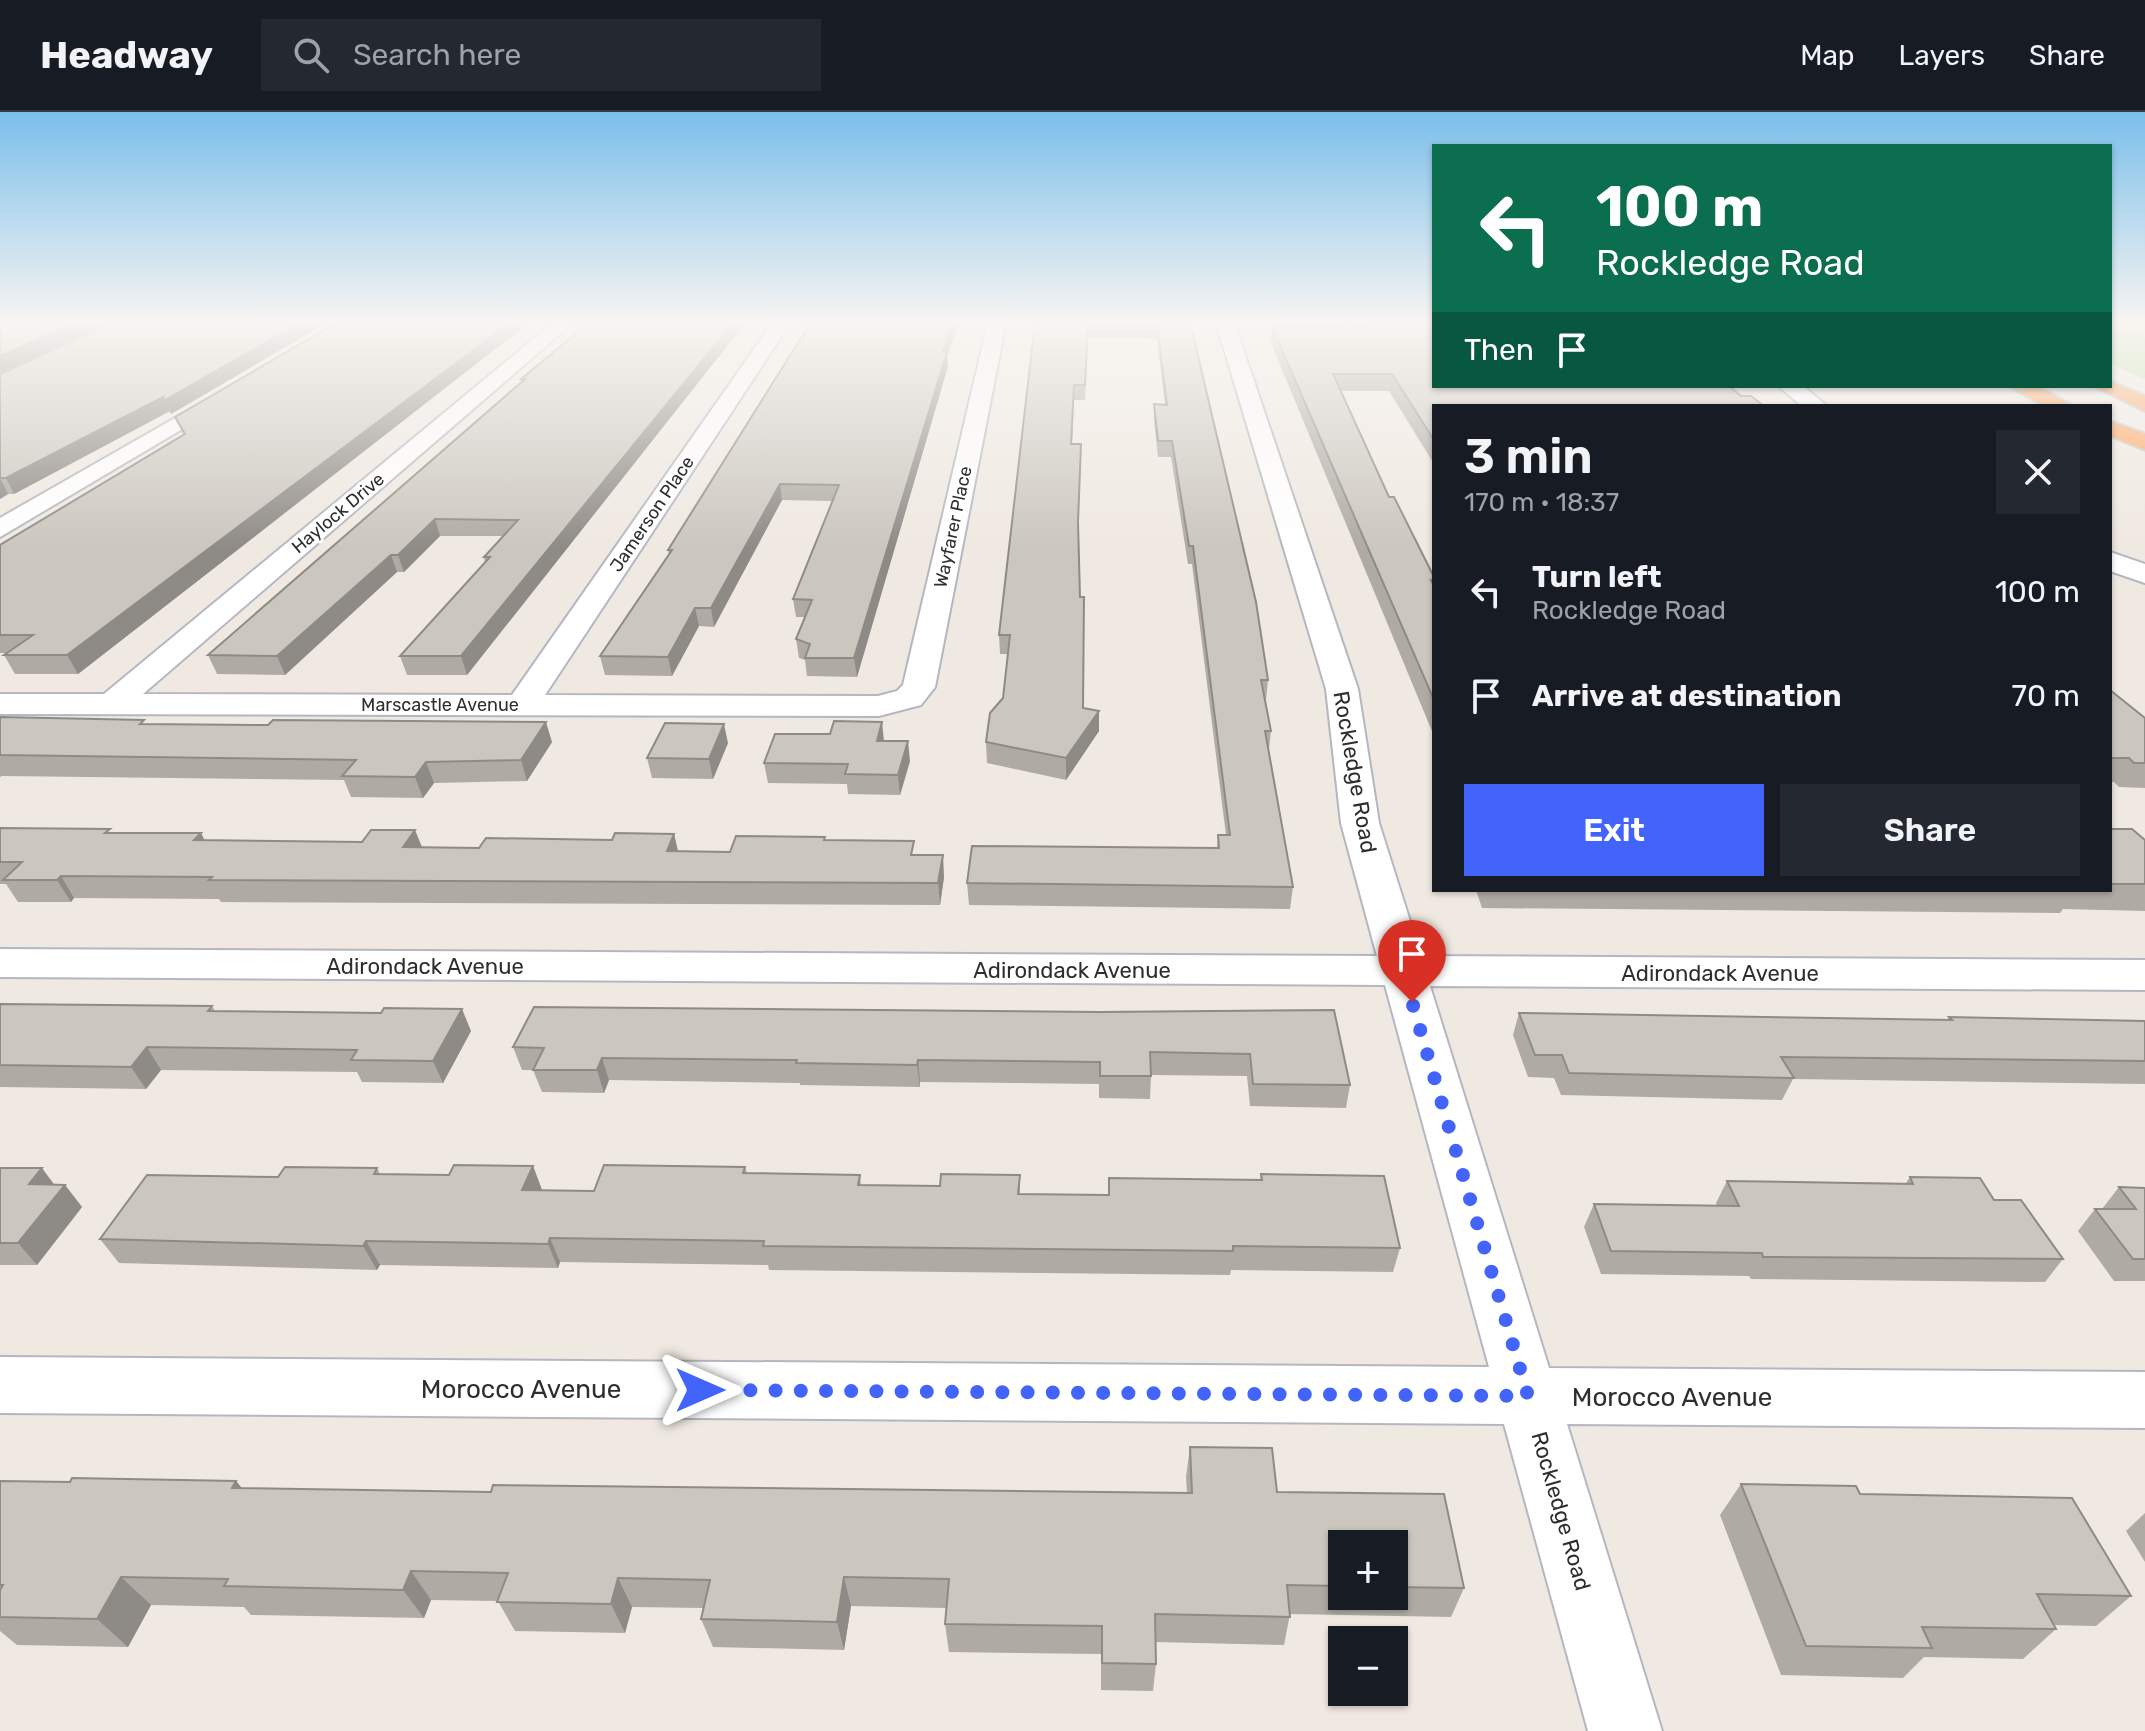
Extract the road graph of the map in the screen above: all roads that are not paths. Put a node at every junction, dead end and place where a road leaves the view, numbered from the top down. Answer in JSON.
{"nodes":[{"id":1,"x":222,"y":398,"type":"edge"},
{"id":2,"x":475,"y":398,"type":"edge"},
{"id":3,"x":731,"y":398,"type":"edge"},
{"id":4,"x":981,"y":398,"type":"edge"},
{"id":5,"x":1249,"y":398,"type":"edge"},
{"id":6,"x":2112,"y":429,"type":"edge"},
{"id":7,"x":2145,"y":443,"type":"edge"},
{"id":8,"x":0,"y":529,"type":"edge"},
{"id":9,"x":2112,"y":562,"type":"edge"},
{"id":10,"x":2145,"y":574,"type":"edge"},
{"id":11,"x":0,"y":704,"type":"edge"},
{"id":12,"x":112,"y":704,"type":"junction"},
{"id":13,"x":522,"y":705,"type":"junction"},
{"id":14,"x":879,"y":706,"type":"joint"},
{"id":15,"x":0,"y":963,"type":"edge"},
{"id":16,"x":1403,"y":972,"type":"junction"},
{"id":17,"x":2145,"y":975,"type":"edge"},
{"id":18,"x":0,"y":1385,"type":"edge"},
{"id":19,"x":1528,"y":1396,"type":"junction"},
{"id":20,"x":2145,"y":1400,"type":"edge"},
{"id":21,"x":1625,"y":1731,"type":"edge"}],
"edges":[{"from":1,"to":8,"type":"street"},
{"from":2,"to":12,"type":"street","name":"Haylock Drive"},
{"from":3,"to":13,"type":"street","name":"Jamerson Place"},
{"from":4,"to":14,"type":"street","name":"Wayfarer Place"},
{"from":5,"to":16,"type":"street","name":"Rockledge Road"},
{"from":6,"to":7,"type":"highway"},
{"from":9,"to":10,"type":"main road"},
{"from":11,"to":12,"type":"street","name":"Marscastle Avenue"},
{"from":12,"to":13,"type":"street","name":"Marscastle Avenue"},
{"from":13,"to":14,"type":"street","name":"Marscastle Avenue"},
{"from":15,"to":16,"type":"street","name":"Adirondack Avenue"},
{"from":16,"to":17,"type":"street","name":"Adirondack Avenue"},
{"from":16,"to":19,"type":"street","name":"Rockledge Road"},
{"from":18,"to":19,"type":"street","name":"Morocco Avenue"},
{"from":19,"to":20,"type":"street","name":"Morocco Avenue"},
{"from":19,"to":21,"type":"street","name":"Rockledge Road"}]}
